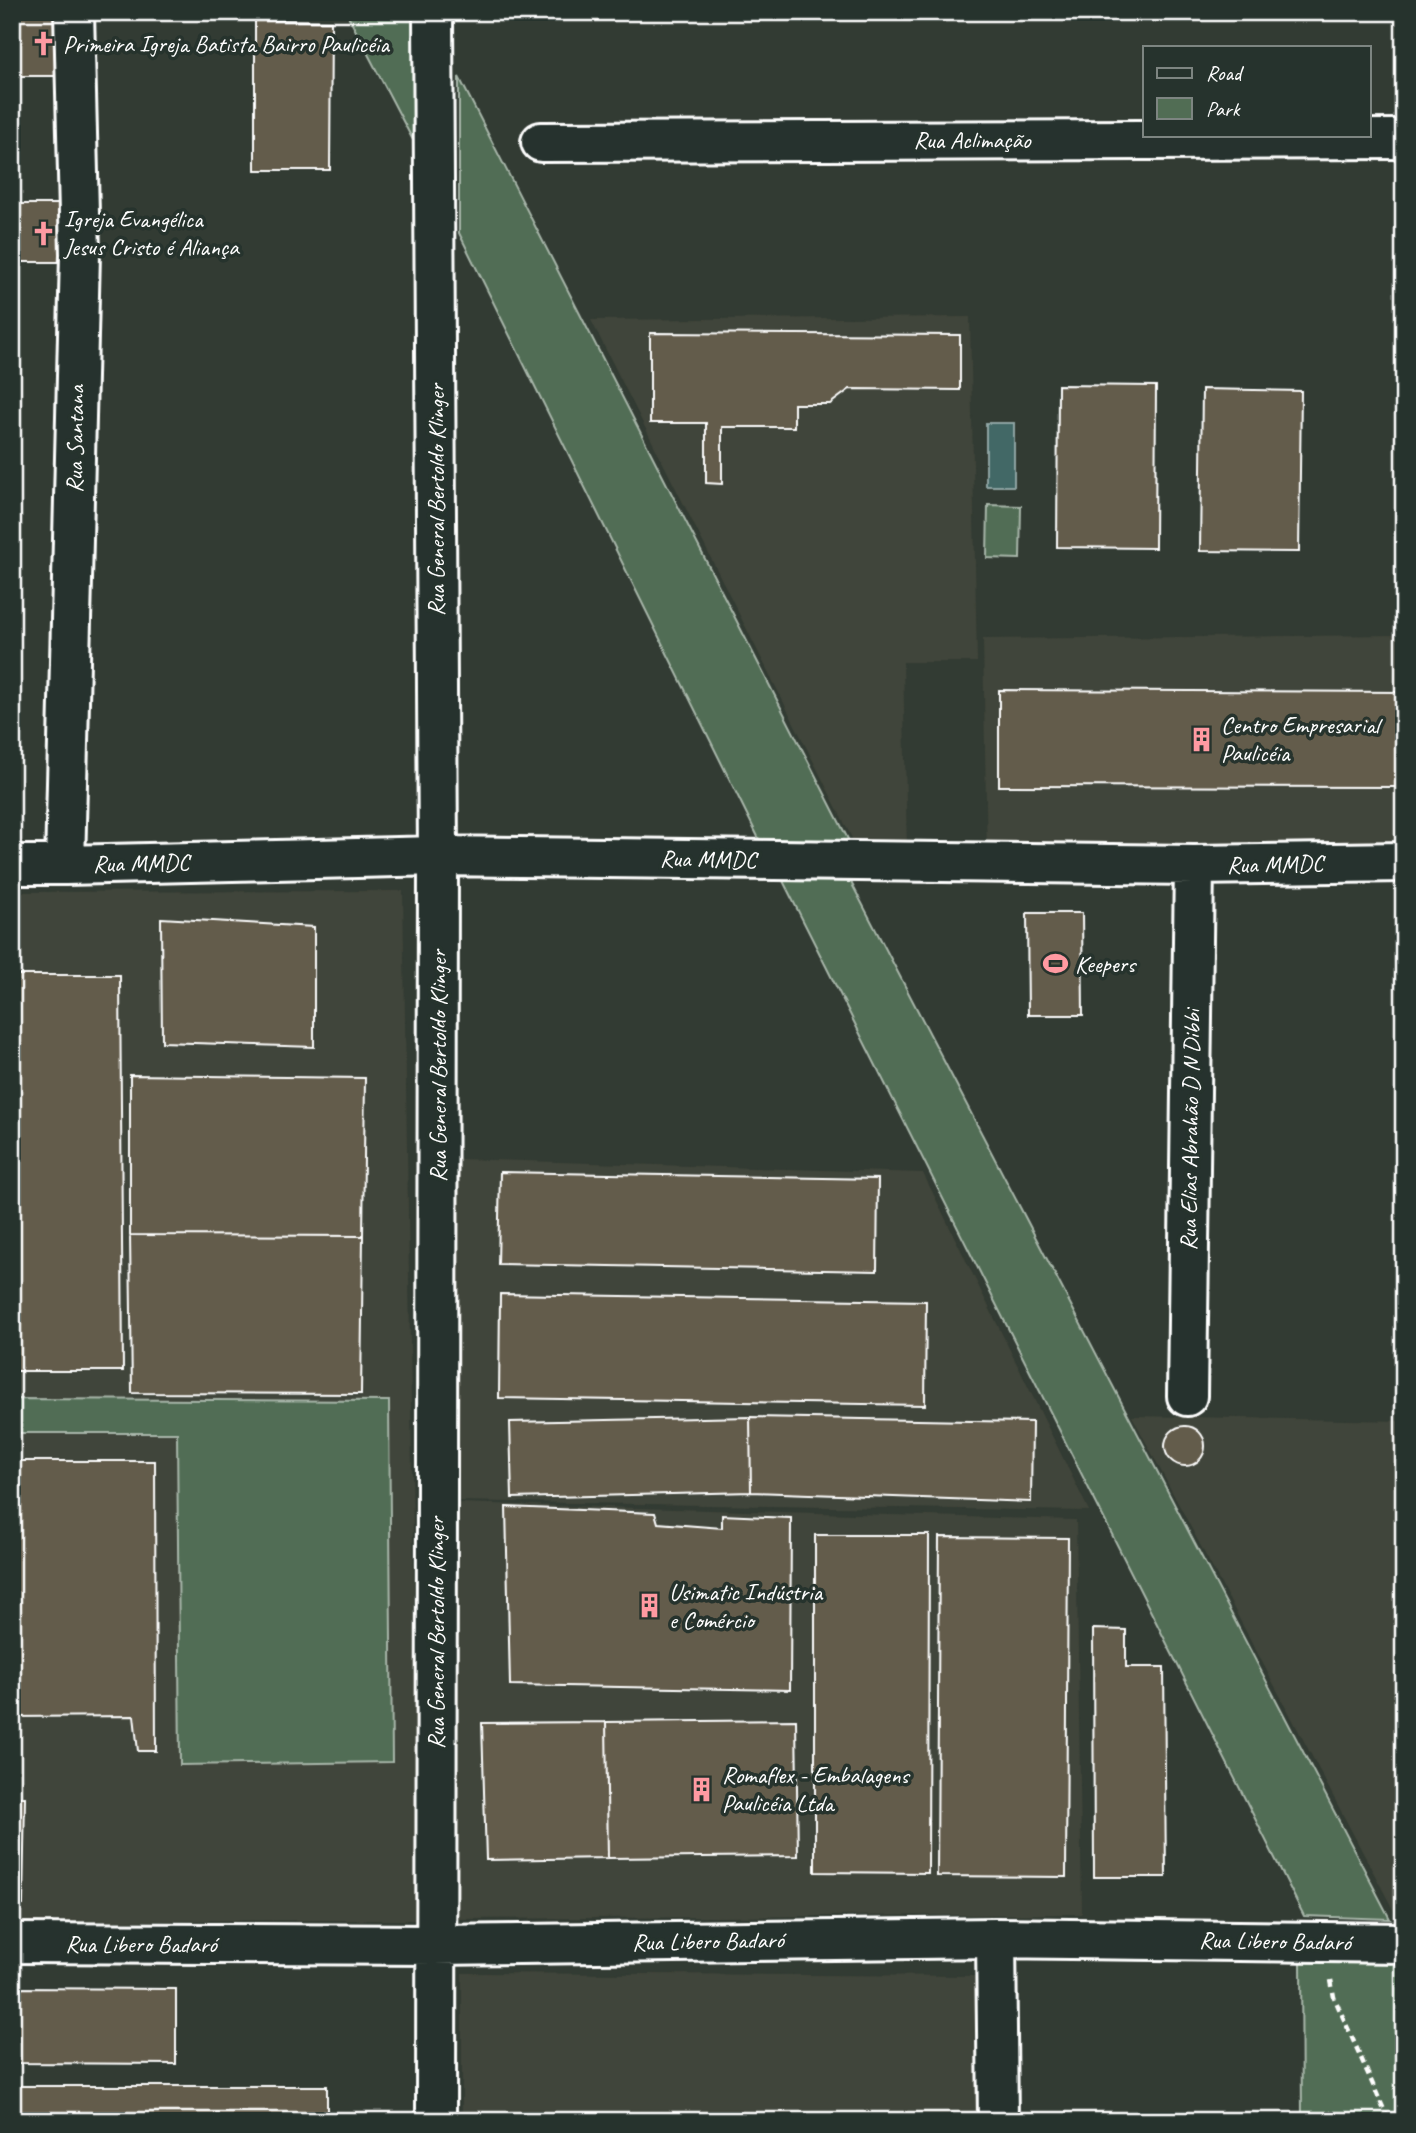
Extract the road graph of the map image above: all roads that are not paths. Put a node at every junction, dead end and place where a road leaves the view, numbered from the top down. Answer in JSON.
{"nodes":[{"id":1,"x":75,"y":12,"type":"edge"},
{"id":2,"x":433,"y":12,"type":"edge"},
{"id":3,"x":1404,"y":139,"type":"edge"},
{"id":4,"x":541,"y":142,"type":"dead end"},
{"id":5,"x":438,"y":856,"type":"junction"},
{"id":6,"x":1404,"y":862,"type":"edge"},
{"id":7,"x":12,"y":864,"type":"edge"},
{"id":8,"x":65,"y":865,"type":"junction"},
{"id":9,"x":1194,"y":865,"type":"junction"},
{"id":10,"x":1187,"y":1396,"type":"dead end"},
{"id":11,"x":996,"y":1938,"type":"junction"},
{"id":12,"x":12,"y":1943,"type":"edge"},
{"id":13,"x":1404,"y":1943,"type":"edge"},
{"id":14,"x":435,"y":1945,"type":"junction"},
{"id":15,"x":436,"y":2121,"type":"edge"},
{"id":16,"x":998,"y":2121,"type":"edge"}],
"edges":[{"from":1,"to":8,"type":"street","name":"Rua Santana"},
{"from":2,"to":5,"type":"street","name":"Rua General Bertoldo Klinger"},
{"from":3,"to":4,"type":"street","name":"Rua Aclimação"},
{"from":5,"to":8,"type":"street","name":"Rua MMDC"},
{"from":5,"to":9,"type":"street","name":"Rua MMDC"},
{"from":5,"to":14,"type":"street","name":"Rua General Bertoldo Klinger"},
{"from":6,"to":9,"type":"street","name":"Rua MMDC"},
{"from":7,"to":8,"type":"street","name":"Rua MMDC"},
{"from":9,"to":10,"type":"street","name":"Rua Elias Abrahão D N Dibbi"},
{"from":11,"to":13,"type":"street","name":"Rua Libero Badaró"},
{"from":11,"to":14,"type":"street","name":"Rua Libero Badaró"},
{"from":11,"to":16,"type":"street"},
{"from":12,"to":14,"type":"street","name":"Rua Libero Badaró"},
{"from":14,"to":15,"type":"street","name":"Rua General Bertoldo Klinger"}]}
